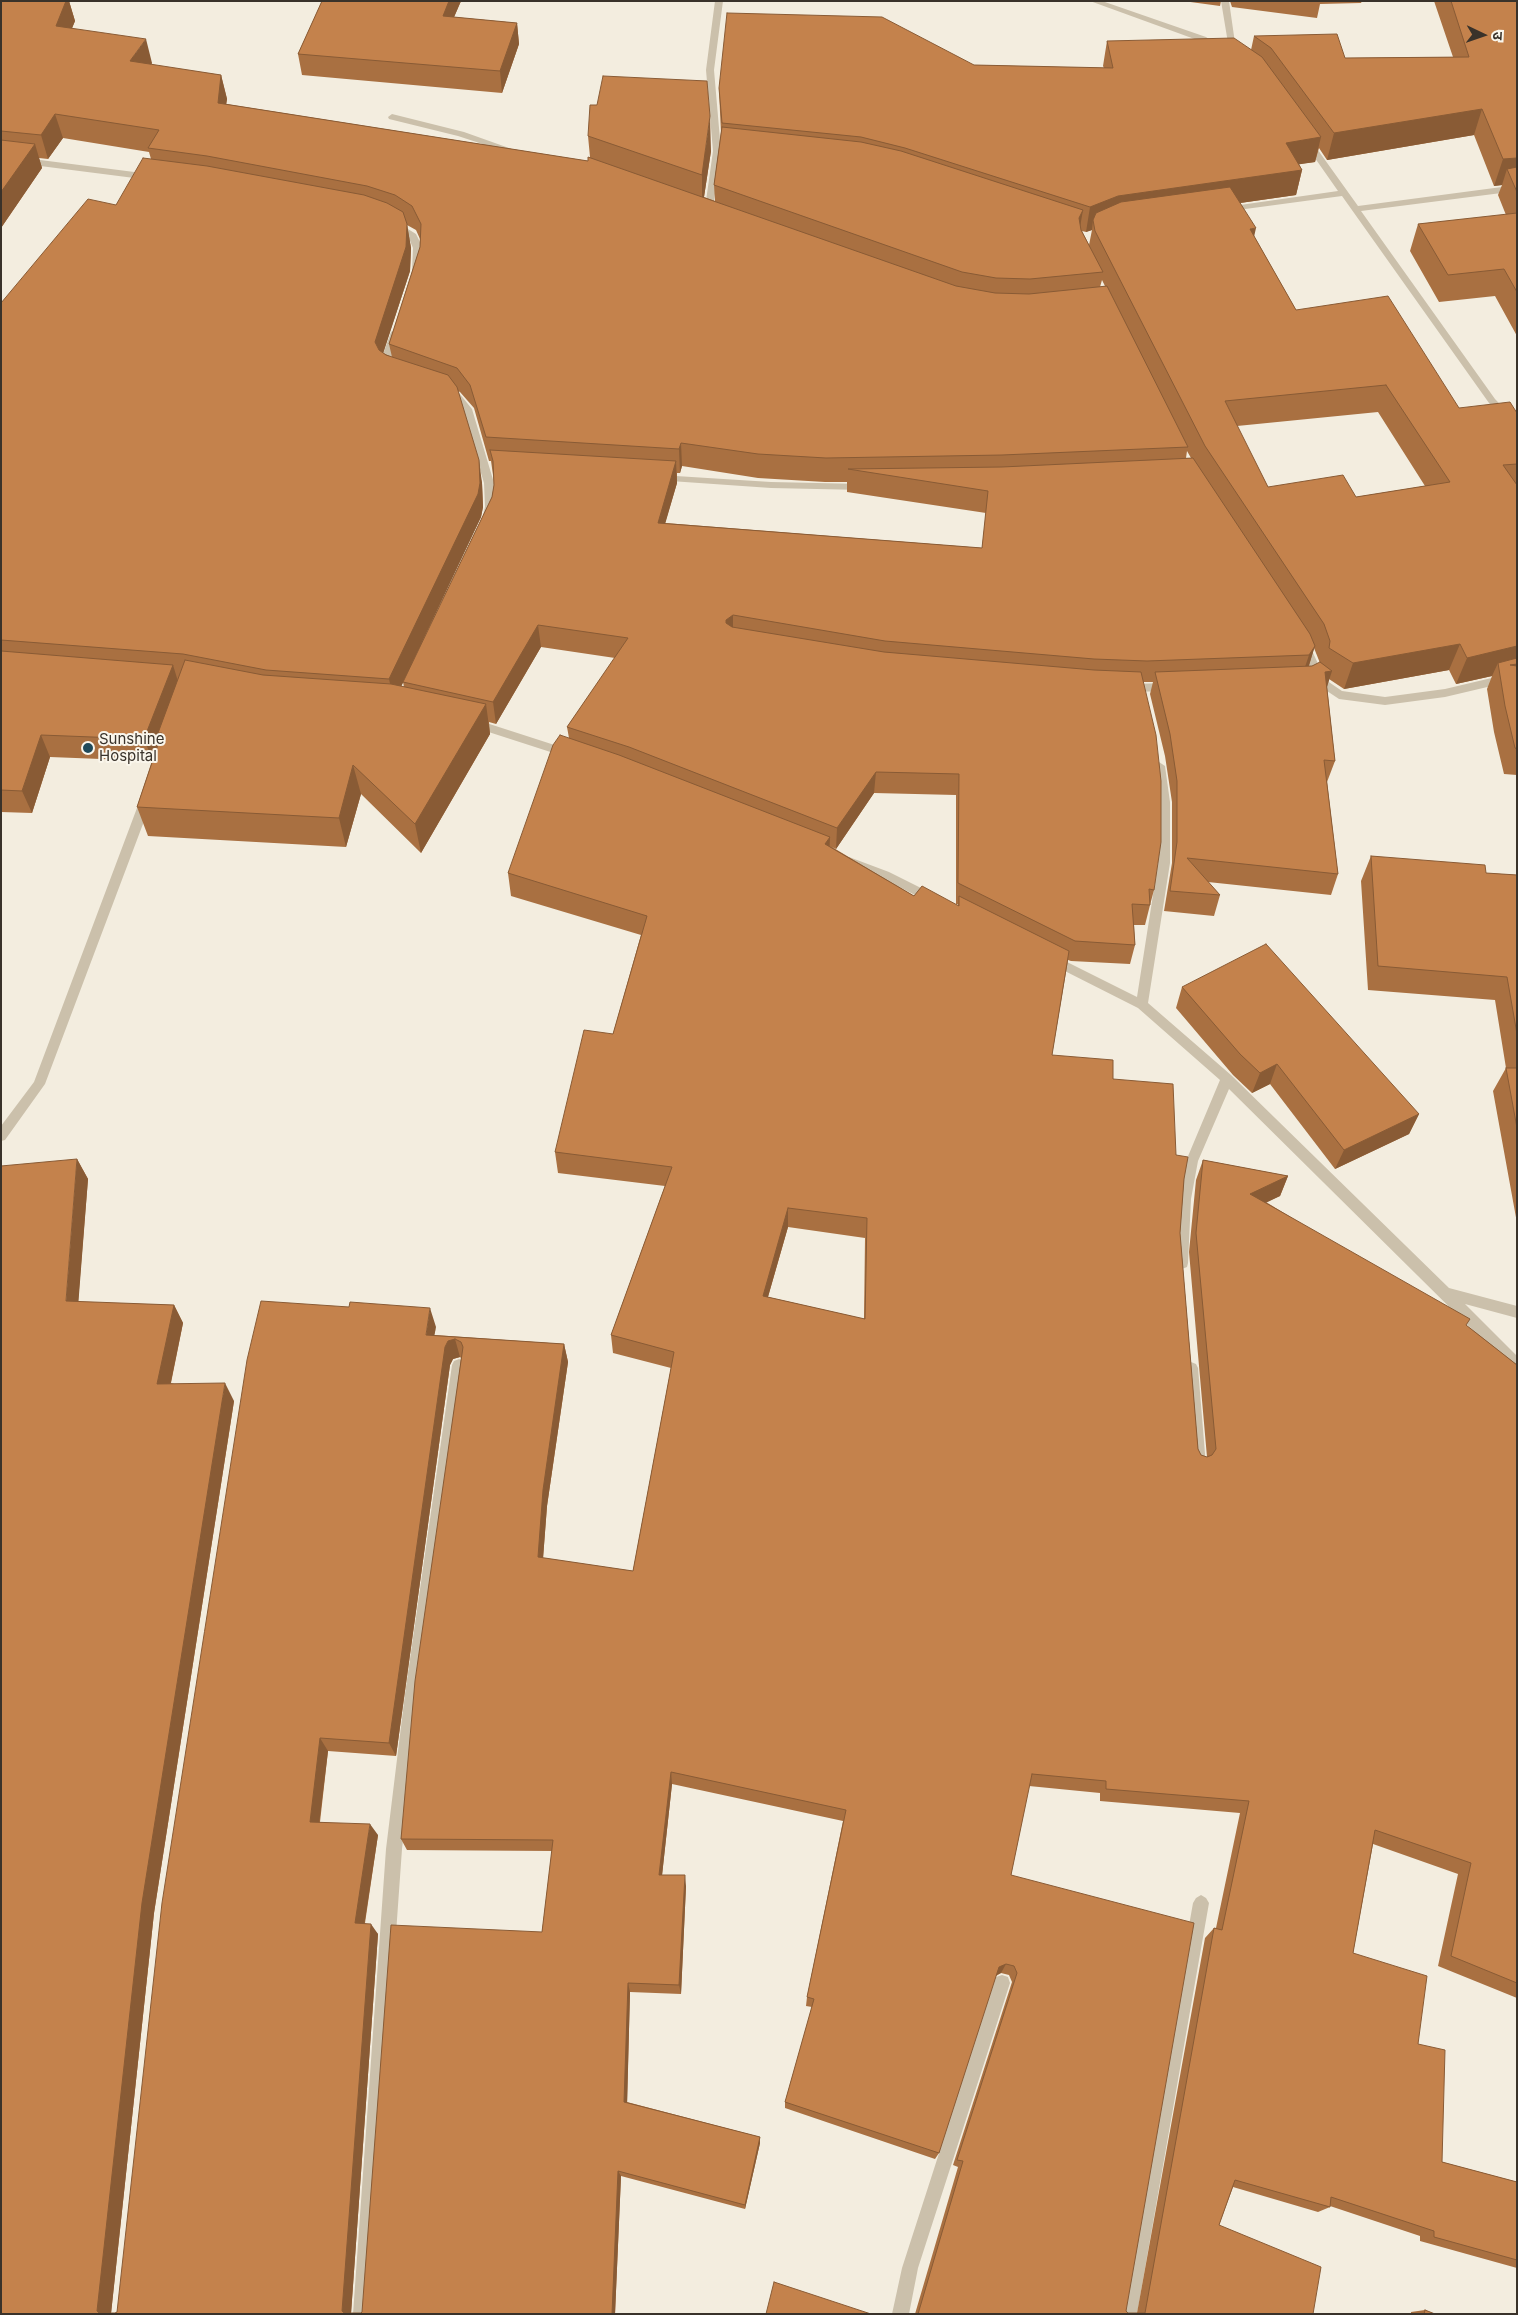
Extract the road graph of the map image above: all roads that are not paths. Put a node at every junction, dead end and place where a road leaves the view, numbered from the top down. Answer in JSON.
{"nodes":[{"id":1,"x":719,"y":1,"type":"edge"},
{"id":2,"x":1094,"y":1,"type":"edge"},
{"id":3,"x":1225,"y":1,"type":"edge"},
{"id":4,"x":392,"y":117,"type":"dead end"},
{"id":5,"x":1300,"y":132,"type":"edge"},
{"id":6,"x":532,"y":157,"type":"edge"},
{"id":7,"x":1,"y":158,"type":"edge"},
{"id":8,"x":164,"y":179,"type":"edge"},
{"id":9,"x":1517,"y":188,"type":"edge"},
{"id":10,"x":1345,"y":193,"type":"junction"},
{"id":11,"x":1356,"y":209,"type":"junction"},
{"id":12,"x":1210,"y":212,"type":"edge"},
{"id":13,"x":698,"y":214,"type":"edge"},
{"id":14,"x":387,"y":221,"type":"edge"},
{"id":15,"x":414,"y":279,"type":"edge"},
{"id":16,"x":399,"y":322,"type":"edge"},
{"id":17,"x":394,"y":375,"type":"edge"},
{"id":18,"x":437,"y":388,"type":"edge"},
{"id":19,"x":1517,"y":428,"type":"edge"},
{"id":20,"x":652,"y":477,"type":"edge"},
{"id":21,"x":872,"y":486,"type":"edge"},
{"id":22,"x":483,"y":527,"type":"edge"},
{"id":23,"x":1299,"y":637,"type":"edge"},
{"id":24,"x":1517,"y":676,"type":"edge"},
{"id":25,"x":1116,"y":687,"type":"edge"},
{"id":26,"x":1181,"y":687,"type":"edge"},
{"id":27,"x":464,"y":721,"type":"edge"},
{"id":28,"x":1158,"y":756,"type":"edge"},
{"id":29,"x":581,"y":758,"type":"edge"},
{"id":30,"x":152,"y":784,"type":"edge"},
{"id":31,"x":838,"y":857,"type":"edge"},
{"id":32,"x":945,"y":905,"type":"edge"},
{"id":33,"x":1041,"y":953,"type":"edge"},
{"id":34,"x":1142,"y":1005,"type":"junction"},
{"id":35,"x":1227,"y":1079,"type":"junction"},
{"id":36,"x":1,"y":1136,"type":"edge"},
{"id":37,"x":1182,"y":1272,"type":"edge"},
{"id":38,"x":1445,"y":1294,"type":"junction"},
{"id":39,"x":1517,"y":1312,"type":"edge"},
{"id":40,"x":1190,"y":1359,"type":"edge"},
{"id":41,"x":459,"y":1365,"type":"edge"},
{"id":42,"x":1517,"y":1365,"type":"edge"},
{"id":43,"x":1199,"y":1466,"type":"edge"},
{"id":44,"x":1201,"y":1903,"type":"dead end"},
{"id":45,"x":1002,"y":1982,"type":"edge"},
{"id":46,"x":361,"y":2314,"type":"edge"},
{"id":47,"x":900,"y":2314,"type":"edge"},
{"id":48,"x":1128,"y":2314,"type":"edge"}],
"edges":[{"from":1,"to":13,"type":"street"},
{"from":2,"to":3,"type":"street"},
{"from":4,"to":6,"type":"street"},
{"from":5,"to":10,"type":"street"},
{"from":7,"to":8,"type":"street"},
{"from":9,"to":11,"type":"street"},
{"from":10,"to":11,"type":"street"},
{"from":10,"to":12,"type":"street"},
{"from":11,"to":19,"type":"street"},
{"from":14,"to":15,"type":"street"},
{"from":16,"to":17,"type":"street"},
{"from":18,"to":22,"type":"street"},
{"from":20,"to":21,"type":"street"},
{"from":23,"to":24,"type":"street"},
{"from":25,"to":26,"type":"street"},
{"from":27,"to":29,"type":"street"},
{"from":28,"to":34,"type":"street"},
{"from":30,"to":36,"type":"street"},
{"from":31,"to":32,"type":"street"},
{"from":33,"to":34,"type":"street"},
{"from":34,"to":35,"type":"street"},
{"from":35,"to":37,"type":"street"},
{"from":35,"to":38,"type":"street"},
{"from":38,"to":39,"type":"street"},
{"from":38,"to":42,"type":"street"},
{"from":40,"to":43,"type":"street"},
{"from":41,"to":46,"type":"street"},
{"from":44,"to":48,"type":"street"},
{"from":45,"to":47,"type":"street"}]}
